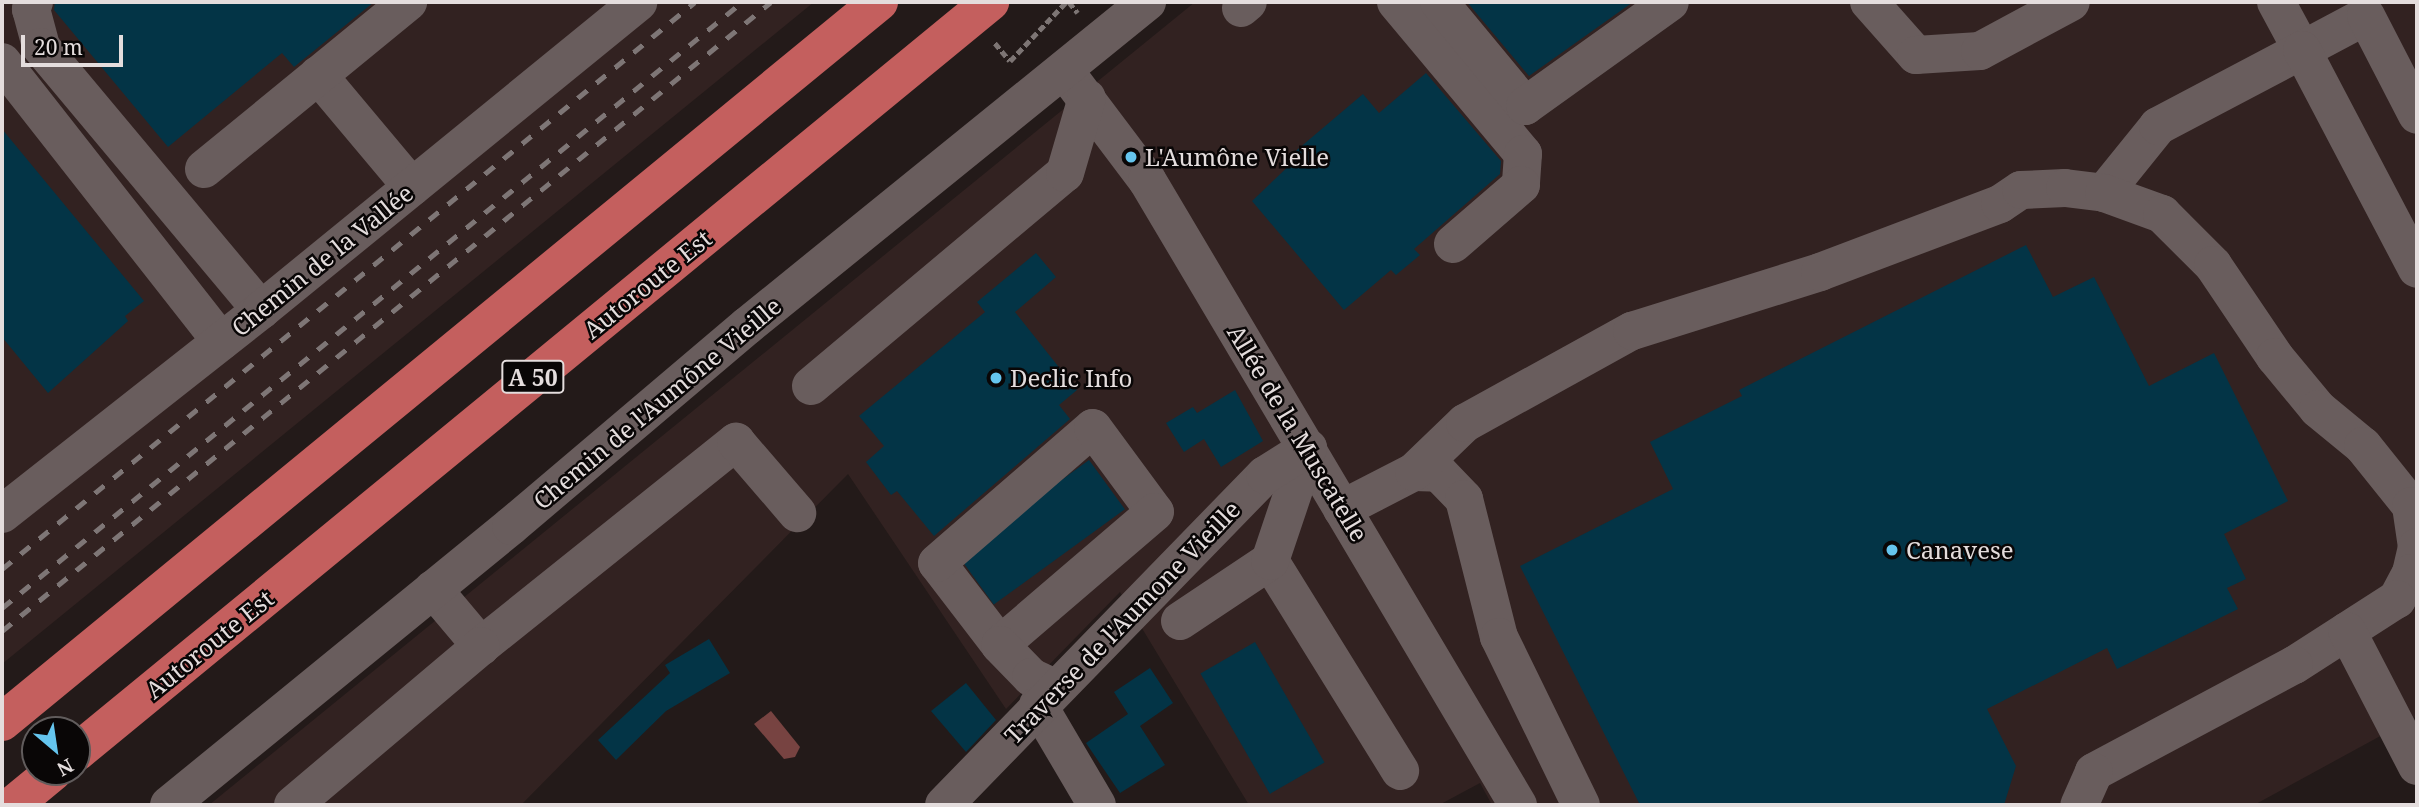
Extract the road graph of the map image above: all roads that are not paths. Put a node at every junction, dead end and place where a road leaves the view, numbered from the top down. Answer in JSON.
{"nodes":[{"id":1,"x":34,"y":2,"type":"edge"},
{"id":2,"x":408,"y":2,"type":"edge"},
{"id":3,"x":638,"y":2,"type":"edge"},
{"id":4,"x":880,"y":2,"type":"edge"},
{"id":5,"x":990,"y":2,"type":"edge"},
{"id":6,"x":1147,"y":2,"type":"edge"},
{"id":7,"x":1396,"y":2,"type":"edge"},
{"id":8,"x":1439,"y":2,"type":"edge"},
{"id":9,"x":1670,"y":2,"type":"edge"},
{"id":10,"x":1869,"y":2,"type":"edge"},
{"id":11,"x":2071,"y":2,"type":"edge"},
{"id":12,"x":2276,"y":2,"type":"edge"},
{"id":13,"x":2362,"y":9,"type":"edge"},
{"id":14,"x":2302,"y":50,"type":"junction"},
{"id":15,"x":2,"y":62,"type":"edge"},
{"id":16,"x":318,"y":75,"type":"junction"},
{"id":17,"x":1076,"y":84,"type":"junction"},
{"id":18,"x":2417,"y":115,"type":"edge"},
{"id":19,"x":204,"y":169,"type":"dead end"},
{"id":20,"x":412,"y":187,"type":"junction"},
{"id":21,"x":2104,"y":193,"type":"junction"},
{"id":22,"x":1453,"y":244,"type":"dead end"},
{"id":23,"x":2417,"y":269,"type":"edge"},
{"id":24,"x":261,"y":310,"type":"junction"},
{"id":25,"x":221,"y":341,"type":"junction"},
{"id":26,"x":811,"y":386,"type":"dead end"},
{"id":27,"x":1308,"y":448,"type":"junction"},
{"id":28,"x":1414,"y":472,"type":"junction"},
{"id":29,"x":2410,"y":488,"type":"edge"},
{"id":30,"x":4,"y":508,"type":"edge"},
{"id":31,"x":1342,"y":509,"type":"junction"},
{"id":32,"x":797,"y":513,"type":"dead end"},
{"id":33,"x":1270,"y":561,"type":"junction"},
{"id":34,"x":433,"y":589,"type":"junction"},
{"id":35,"x":1180,"y":621,"type":"dead end"},
{"id":36,"x":2347,"y":631,"type":"junction"},
{"id":37,"x":1000,"y":645,"type":"junction"},
{"id":38,"x":481,"y":646,"type":"junction"},
{"id":39,"x":1047,"y":696,"type":"junction"},
{"id":40,"x":2,"y":722,"type":"edge"},
{"id":41,"x":91,"y":740,"type":"edge"},
{"id":42,"x":2417,"y":766,"type":"edge"},
{"id":43,"x":1400,"y":771,"type":"dead end"},
{"id":44,"x":36,"y":786,"type":"edge"},
{"id":45,"x":13,"y":805,"type":"edge"},
{"id":46,"x":169,"y":805,"type":"edge"},
{"id":47,"x":294,"y":805,"type":"edge"},
{"id":48,"x":944,"y":805,"type":"edge"},
{"id":49,"x":1097,"y":805,"type":"edge"},
{"id":50,"x":1518,"y":805,"type":"edge"},
{"id":51,"x":1581,"y":805,"type":"edge"},
{"id":52,"x":2079,"y":805,"type":"edge"}],
"edges":[{"from":1,"to":24,"type":"street"},
{"from":2,"to":16,"type":"street"},
{"from":3,"to":20,"type":"street","name":"Chemin de la Vallée"},
{"from":4,"to":40,"type":"highway","number":"A 50"},
{"from":5,"to":41,"type":"highway","name":"Autoroute Est","number":"A 50"},
{"from":6,"to":17,"type":"street","name":"Chemin de l'Aumône Vieille"},
{"from":7,"to":22,"type":"street"},
{"from":8,"to":9,"type":"street"},
{"from":10,"to":11,"type":"street"},
{"from":12,"to":14,"type":"street"},
{"from":13,"to":14,"type":"street"},
{"from":13,"to":18,"type":"street"},
{"from":14,"to":21,"type":"street"},
{"from":14,"to":23,"type":"street"},
{"from":15,"to":25,"type":"street"},
{"from":16,"to":19,"type":"street"},
{"from":16,"to":20,"type":"street"},
{"from":17,"to":26,"type":"street"},
{"from":17,"to":27,"type":"street","name":"Allée de la Muscatelle"},
{"from":17,"to":34,"type":"street","name":"Chemin de l'Aumône Vieille"},
{"from":20,"to":24,"type":"street","name":"Chemin de la Vallée"},
{"from":21,"to":28,"type":"street"},
{"from":21,"to":29,"type":"street"},
{"from":24,"to":25,"type":"street","name":"Chemin de la Vallée"},
{"from":25,"to":30,"type":"street","name":"Chemin de la Vallée"},
{"from":27,"to":31,"type":"street","name":"Allée de la Muscatelle"},
{"from":27,"to":33,"type":"street"},
{"from":27,"to":39,"type":"street","name":"Traverse de l'Aumone Vieille"},
{"from":28,"to":31,"type":"street"},
{"from":28,"to":51,"type":"street"},
{"from":29,"to":36,"type":"street"},
{"from":31,"to":50,"type":"street","name":"Allée de la Muscatelle"},
{"from":32,"to":38,"type":"street"},
{"from":33,"to":35,"type":"street"},
{"from":33,"to":43,"type":"street"},
{"from":34,"to":38,"type":"street"},
{"from":34,"to":46,"type":"street","name":"Chemin de l'Aumône Vieille"},
{"from":36,"to":42,"type":"street"},
{"from":36,"to":52,"type":"street"},
{"from":37,"to":37,"type":"street"},
{"from":37,"to":39,"type":"street"},
{"from":38,"to":47,"type":"street"},
{"from":39,"to":48,"type":"street","name":"Traverse de l'Aumone Vieille"},
{"from":39,"to":49,"type":"street"},
{"from":44,"to":45,"type":"highway"}]}
